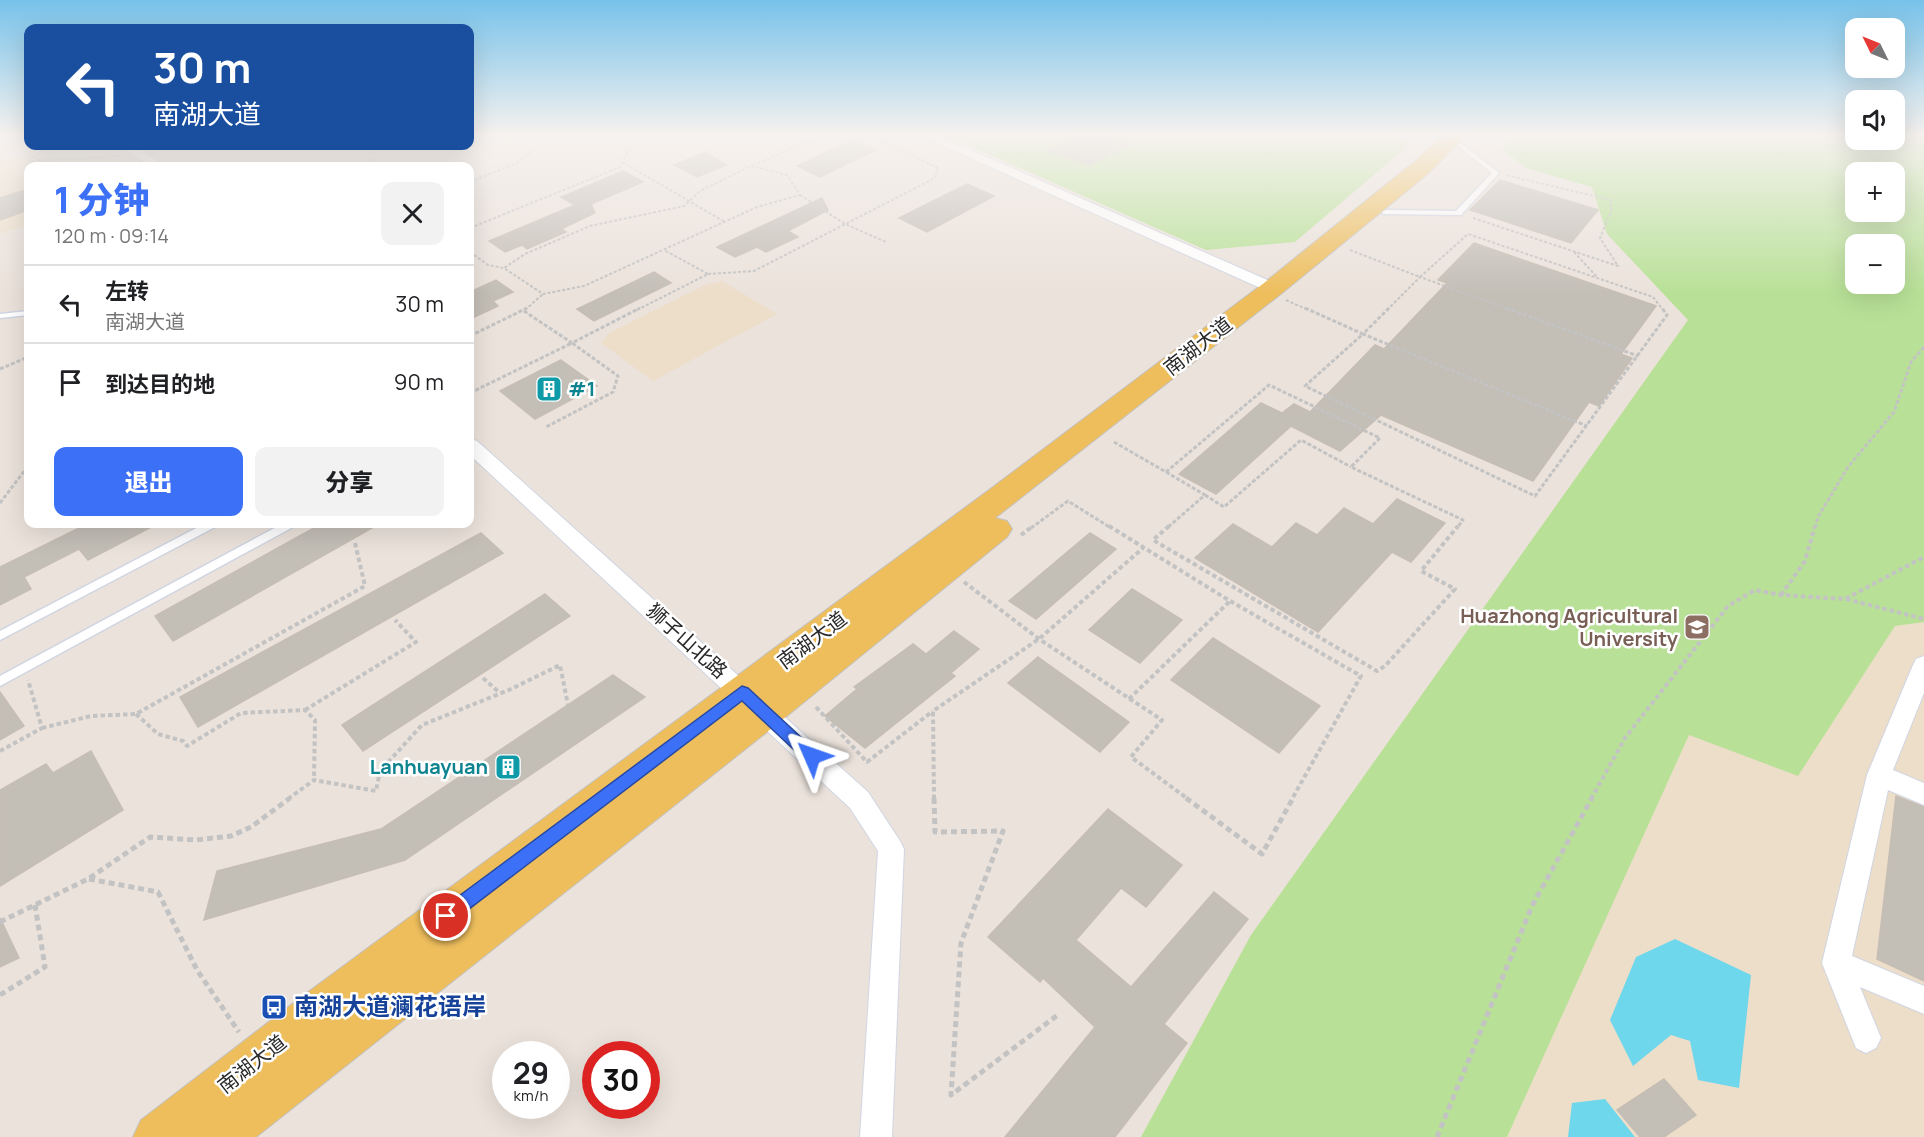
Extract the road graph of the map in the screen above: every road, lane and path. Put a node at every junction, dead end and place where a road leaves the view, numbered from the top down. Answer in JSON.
{"nodes":[{"id":1,"x":571,"y":187,"type":"edge"},
{"id":2,"x":663,"y":187,"type":"edge"},
{"id":3,"x":708,"y":187,"type":"edge"},
{"id":4,"x":795,"y":187,"type":"edge"},
{"id":5,"x":917,"y":187,"type":"edge"},
{"id":6,"x":1041,"y":187,"type":"edge"},
{"id":7,"x":1399,"y":187,"type":"edge"},
{"id":8,"x":1412,"y":187,"type":"edge"},
{"id":9,"x":1483,"y":187,"type":"edge"},
{"id":10,"x":1556,"y":187,"type":"edge"},
{"id":11,"x":800,"y":195,"type":"junction"},
{"id":12,"x":688,"y":202,"type":"junction"},
{"id":13,"x":1386,"y":212,"type":"junction"},
{"id":14,"x":1458,"y":213,"type":"junction"},
{"id":15,"x":725,"y":222,"type":"junction"},
{"id":16,"x":845,"y":224,"type":"junction"},
{"id":17,"x":474,"y":226,"type":"edge"},
{"id":18,"x":886,"y":242,"type":"dead end"},
{"id":19,"x":1345,"y":248,"type":"junction"},
{"id":20,"x":663,"y":250,"type":"junction"},
{"id":21,"x":1573,"y":251,"type":"junction"},
{"id":22,"x":474,"y":255,"type":"edge"},
{"id":23,"x":504,"y":268,"type":"junction"},
{"id":24,"x":708,"y":274,"type":"junction"},
{"id":25,"x":1420,"y":277,"type":"junction"},
{"id":26,"x":1597,"y":278,"type":"junction"},
{"id":27,"x":543,"y":294,"type":"junction"},
{"id":28,"x":1279,"y":294,"type":"junction"},
{"id":29,"x":524,"y":311,"type":"junction"},
{"id":30,"x":24,"y":313,"type":"edge"},
{"id":31,"x":0,"y":316,"type":"edge"},
{"id":32,"x":474,"y":334,"type":"edge"},
{"id":33,"x":1364,"y":334,"type":"junction"},
{"id":34,"x":572,"y":343,"type":"junction"},
{"id":35,"x":1924,"y":348,"type":"edge"},
{"id":36,"x":1638,"y":356,"type":"junction"},
{"id":37,"x":24,"y":359,"type":"edge"},
{"id":38,"x":0,"y":369,"type":"edge"},
{"id":39,"x":474,"y":391,"type":"edge"},
{"id":40,"x":1587,"y":426,"type":"junction"},
{"id":41,"x":546,"y":427,"type":"dead end"},
{"id":42,"x":1114,"y":442,"type":"dead end"},
{"id":43,"x":474,"y":449,"type":"edge"},
{"id":44,"x":1351,"y":467,"type":"junction"},
{"id":45,"x":24,"y":471,"type":"edge"},
{"id":46,"x":1167,"y":472,"type":"junction"},
{"id":47,"x":1205,"y":495,"type":"junction"},
{"id":48,"x":0,"y":503,"type":"edge"},
{"id":49,"x":203,"y":528,"type":"edge"},
{"id":50,"x":282,"y":528,"type":"edge"},
{"id":51,"x":1014,"y":540,"type":"dead end"},
{"id":52,"x":355,"y":543,"type":"dead end"},
{"id":53,"x":1143,"y":548,"type":"junction"},
{"id":54,"x":1924,"y":557,"type":"edge"},
{"id":55,"x":969,"y":573,"type":"dead end"},
{"id":56,"x":1781,"y":596,"type":"junction"},
{"id":57,"x":1845,"y":599,"type":"junction"},
{"id":58,"x":1230,"y":601,"type":"junction"},
{"id":59,"x":1924,"y":619,"type":"edge"},
{"id":60,"x":395,"y":620,"type":"dead end"},
{"id":61,"x":0,"y":636,"type":"edge"},
{"id":62,"x":1039,"y":639,"type":"junction"},
{"id":63,"x":1924,"y":665,"type":"edge"},
{"id":64,"x":25,"y":668,"type":"junction"},
{"id":65,"x":483,"y":678,"type":"dead end"},
{"id":66,"x":0,"y":681,"type":"edge"},
{"id":67,"x":500,"y":693,"type":"junction"},
{"id":68,"x":1129,"y":699,"type":"junction"},
{"id":69,"x":823,"y":701,"type":"dead end"},
{"id":70,"x":753,"y":702,"type":"junction"},
{"id":71,"x":568,"y":705,"type":"dead end"},
{"id":72,"x":305,"y":710,"type":"junction"},
{"id":73,"x":933,"y":711,"type":"junction"},
{"id":74,"x":136,"y":714,"type":"junction"},
{"id":75,"x":42,"y":728,"type":"junction"},
{"id":76,"x":0,"y":751,"type":"edge"},
{"id":77,"x":1879,"y":775,"type":"junction"},
{"id":78,"x":314,"y":780,"type":"junction"},
{"id":79,"x":1924,"y":794,"type":"edge"},
{"id":80,"x":88,"y":879,"type":"junction"},
{"id":81,"x":35,"y":905,"type":"junction"},
{"id":82,"x":0,"y":922,"type":"edge"},
{"id":83,"x":1836,"y":963,"type":"junction"},
{"id":84,"x":0,"y":995,"type":"edge"},
{"id":85,"x":1924,"y":1000,"type":"edge"},
{"id":86,"x":1059,"y":1014,"type":"dead end"},
{"id":87,"x":1866,"y":1038,"type":"dead end"},
{"id":88,"x":258,"y":1059,"type":"junction"},
{"id":89,"x":158,"y":1137,"type":"edge"},
{"id":90,"x":217,"y":1137,"type":"edge"},
{"id":91,"x":876,"y":1137,"type":"edge"},
{"id":92,"x":1437,"y":1137,"type":"edge"}],
"edges":[{"from":1,"to":17,"type":"path"},
{"from":2,"to":12,"type":"path"},
{"from":3,"to":12,"type":"path"},
{"from":4,"to":11,"type":"path"},
{"from":5,"to":16,"type":"path"},
{"from":6,"to":28,"type":"street"},
{"from":7,"to":28,"type":"main road","name":"南湖大道"},
{"from":8,"to":13,"type":"main road","name":"南湖大道"},
{"from":9,"to":14,"type":"lane"},
{"from":10,"to":21,"type":"path"},
{"from":11,"to":15,"type":"path"},
{"from":11,"to":16,"type":"path"},
{"from":12,"to":15,"type":"path"},
{"from":12,"to":23,"type":"path"},
{"from":13,"to":14,"type":"lane"},
{"from":13,"to":19,"type":"main road","name":"南湖大道"},
{"from":14,"to":21,"type":"path"},
{"from":15,"to":20,"type":"path"},
{"from":16,"to":18,"type":"path"},
{"from":16,"to":24,"type":"path"},
{"from":19,"to":25,"type":"path"},
{"from":19,"to":28,"type":"main road","name":"南湖大道"},
{"from":20,"to":24,"type":"path"},
{"from":20,"to":27,"type":"path"},
{"from":21,"to":26,"type":"path"},
{"from":22,"to":23,"type":"path"},
{"from":23,"to":27,"type":"path"},
{"from":24,"to":34,"type":"path"},
{"from":25,"to":26,"type":"path"},
{"from":25,"to":33,"type":"path"},
{"from":25,"to":36,"type":"path"},
{"from":26,"to":36,"type":"path"},
{"from":27,"to":29,"type":"path"},
{"from":28,"to":33,"type":"path"},
{"from":28,"to":70,"type":"main road","name":"南湖大道"},
{"from":29,"to":32,"type":"path"},
{"from":29,"to":34,"type":"path"},
{"from":30,"to":31,"type":"lane"},
{"from":33,"to":40,"type":"path"},
{"from":33,"to":40,"type":"path"},
{"from":34,"to":39,"type":"path"},
{"from":34,"to":41,"type":"path"},
{"from":35,"to":56,"type":"path"},
{"from":36,"to":40,"type":"path"},
{"from":37,"to":38,"type":"path"},
{"from":42,"to":46,"type":"path"},
{"from":43,"to":70,"type":"street","name":"狮子山北路"},
{"from":44,"to":46,"type":"path"},
{"from":44,"to":47,"type":"path"},
{"from":44,"to":47,"type":"path"},
{"from":45,"to":48,"type":"path"},
{"from":46,"to":47,"type":"path"},
{"from":49,"to":61,"type":"lane"},
{"from":50,"to":64,"type":"lane"},
{"from":51,"to":53,"type":"path"},
{"from":52,"to":74,"type":"path"},
{"from":53,"to":58,"type":"path"},
{"from":53,"to":62,"type":"path"},
{"from":54,"to":57,"type":"path"},
{"from":55,"to":62,"type":"path"},
{"from":56,"to":57,"type":"path"},
{"from":56,"to":92,"type":"path"},
{"from":57,"to":59,"type":"path"},
{"from":58,"to":68,"type":"path"},
{"from":58,"to":68,"type":"path"},
{"from":60,"to":72,"type":"path"},
{"from":62,"to":68,"type":"path"},
{"from":62,"to":73,"type":"path"},
{"from":63,"to":77,"type":"street"},
{"from":64,"to":66,"type":"lane"},
{"from":64,"to":75,"type":"path"},
{"from":65,"to":67,"type":"path"},
{"from":67,"to":71,"type":"path"},
{"from":67,"to":78,"type":"path"},
{"from":69,"to":73,"type":"path"},
{"from":70,"to":88,"type":"main road","name":"南湖大道"},
{"from":70,"to":90,"type":"main road","name":"南湖大道"},
{"from":70,"to":91,"type":"street","name":"狮子山北路"},
{"from":72,"to":74,"type":"path"},
{"from":72,"to":78,"type":"path"},
{"from":73,"to":86,"type":"path"},
{"from":74,"to":75,"type":"path"},
{"from":75,"to":76,"type":"path"},
{"from":77,"to":79,"type":"street"},
{"from":77,"to":83,"type":"street"},
{"from":78,"to":80,"type":"path"},
{"from":80,"to":81,"type":"path"},
{"from":80,"to":88,"type":"path"},
{"from":81,"to":82,"type":"path"},
{"from":81,"to":84,"type":"path"},
{"from":83,"to":85,"type":"street"},
{"from":83,"to":87,"type":"street"},
{"from":88,"to":89,"type":"main road","name":"南湖大道"}]}
